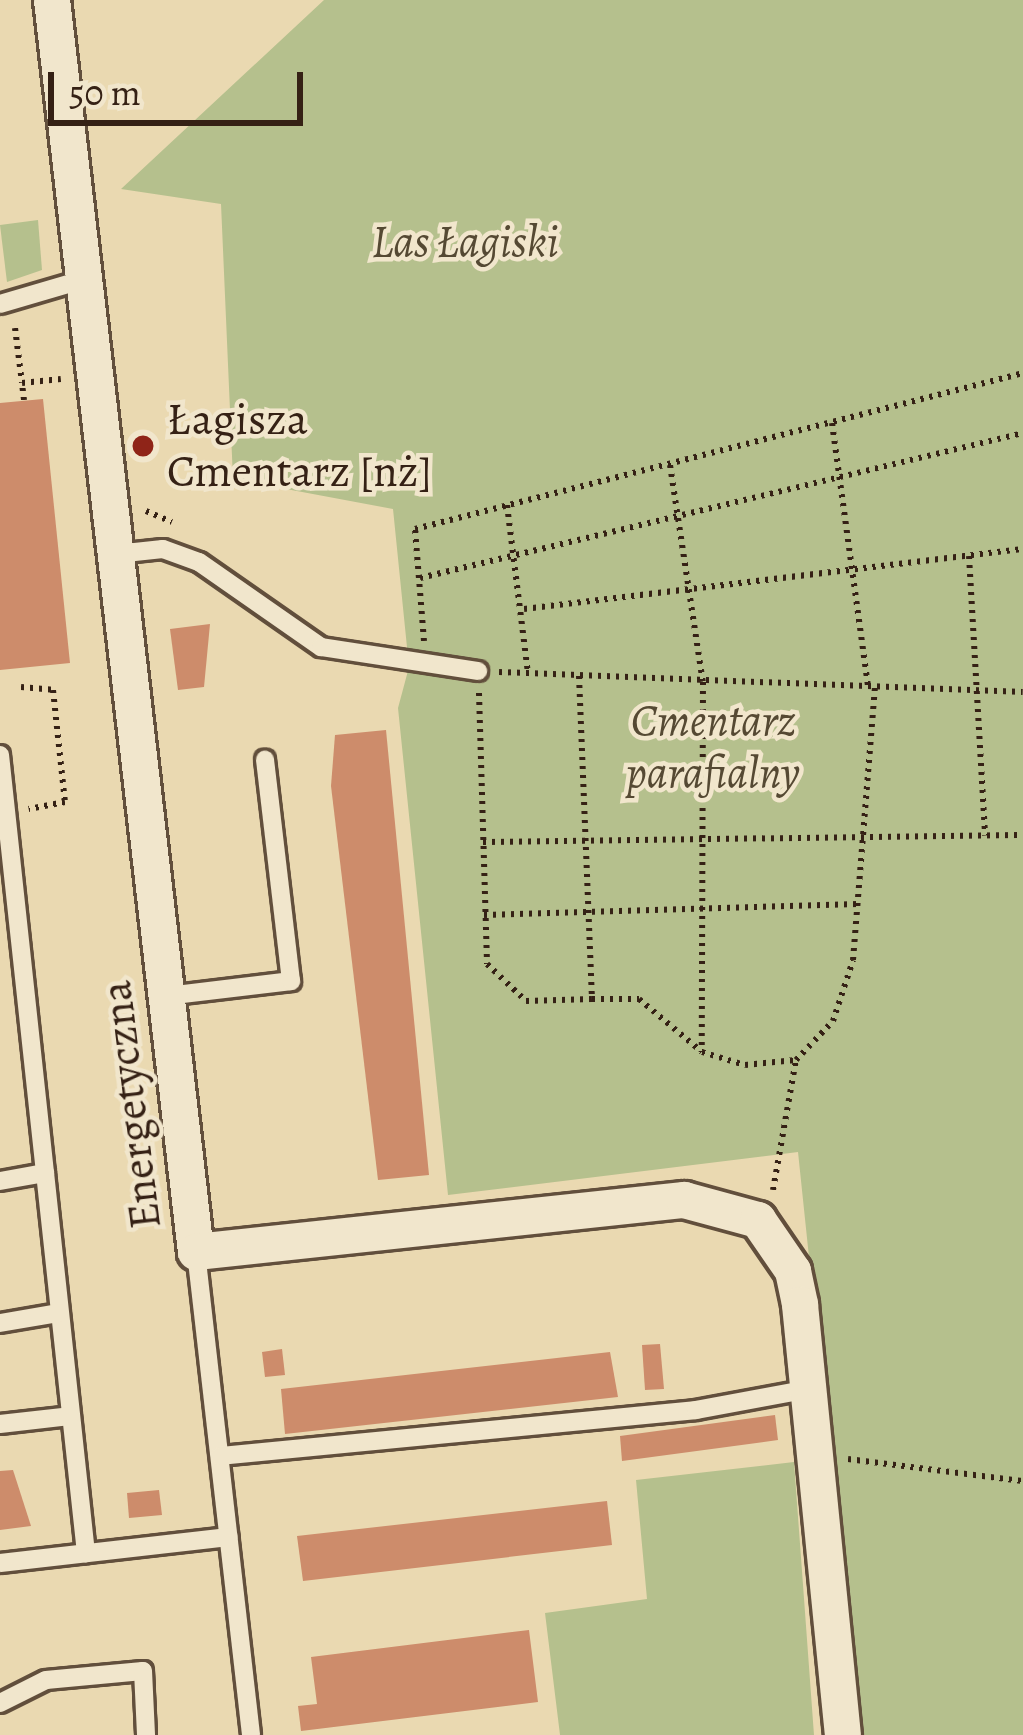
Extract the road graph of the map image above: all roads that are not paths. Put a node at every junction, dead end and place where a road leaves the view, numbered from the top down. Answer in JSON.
{"nodes":[{"id":1,"x":52,"y":0,"type":"edge"},
{"id":2,"x":86,"y":279,"type":"junction"},
{"id":3,"x":0,"y":304,"type":"edge"},
{"id":4,"x":116,"y":554,"type":"junction"},
{"id":5,"x":478,"y":671,"type":"road end"},
{"id":6,"x":0,"y":754,"type":"edge"},
{"id":7,"x":265,"y":760,"type":"dead end"},
{"id":8,"x":166,"y":997,"type":"junction"},
{"id":9,"x":45,"y":1173,"type":"junction"},
{"id":10,"x":0,"y":1181,"type":"edge"},
{"id":11,"x":196,"y":1252,"type":"junction"},
{"id":12,"x":59,"y":1313,"type":"junction"},
{"id":13,"x":0,"y":1323,"type":"edge"},
{"id":14,"x":808,"y":1389,"type":"junction"},
{"id":15,"x":70,"y":1416,"type":"junction"},
{"id":16,"x":0,"y":1424,"type":"edge"},
{"id":17,"x":220,"y":1456,"type":"junction"},
{"id":18,"x":229,"y":1537,"type":"junction"},
{"id":19,"x":86,"y":1553,"type":"junction"},
{"id":20,"x":0,"y":1563,"type":"edge"},
{"id":21,"x":0,"y":1703,"type":"edge"},
{"id":22,"x":146,"y":1735,"type":"edge"},
{"id":23,"x":251,"y":1735,"type":"edge"},
{"id":24,"x":843,"y":1735,"type":"edge"}],
"edges":[{"from":1,"to":2,"type":"street","name":"Energetyczna"},
{"from":2,"to":3,"type":"lane"},
{"from":2,"to":4,"type":"street","name":"Energetyczna"},
{"from":4,"to":5,"type":"lane"},
{"from":4,"to":8,"type":"street","name":"Energetyczna"},
{"from":6,"to":9,"type":"lane"},
{"from":7,"to":8,"type":"lane"},
{"from":8,"to":11,"type":"street","name":"Energetyczna"},
{"from":9,"to":10,"type":"lane"},
{"from":9,"to":12,"type":"lane"},
{"from":11,"to":14,"type":"street","name":"Energetyczna"},
{"from":11,"to":17,"type":"lane"},
{"from":12,"to":13,"type":"lane"},
{"from":12,"to":15,"type":"lane"},
{"from":14,"to":17,"type":"lane"},
{"from":14,"to":24,"type":"street","name":"Energetyczna"},
{"from":15,"to":16,"type":"lane"},
{"from":15,"to":19,"type":"lane"},
{"from":17,"to":18,"type":"lane"},
{"from":18,"to":19,"type":"lane"},
{"from":18,"to":23,"type":"lane"},
{"from":19,"to":20,"type":"lane"},
{"from":21,"to":22,"type":"lane"}]}
